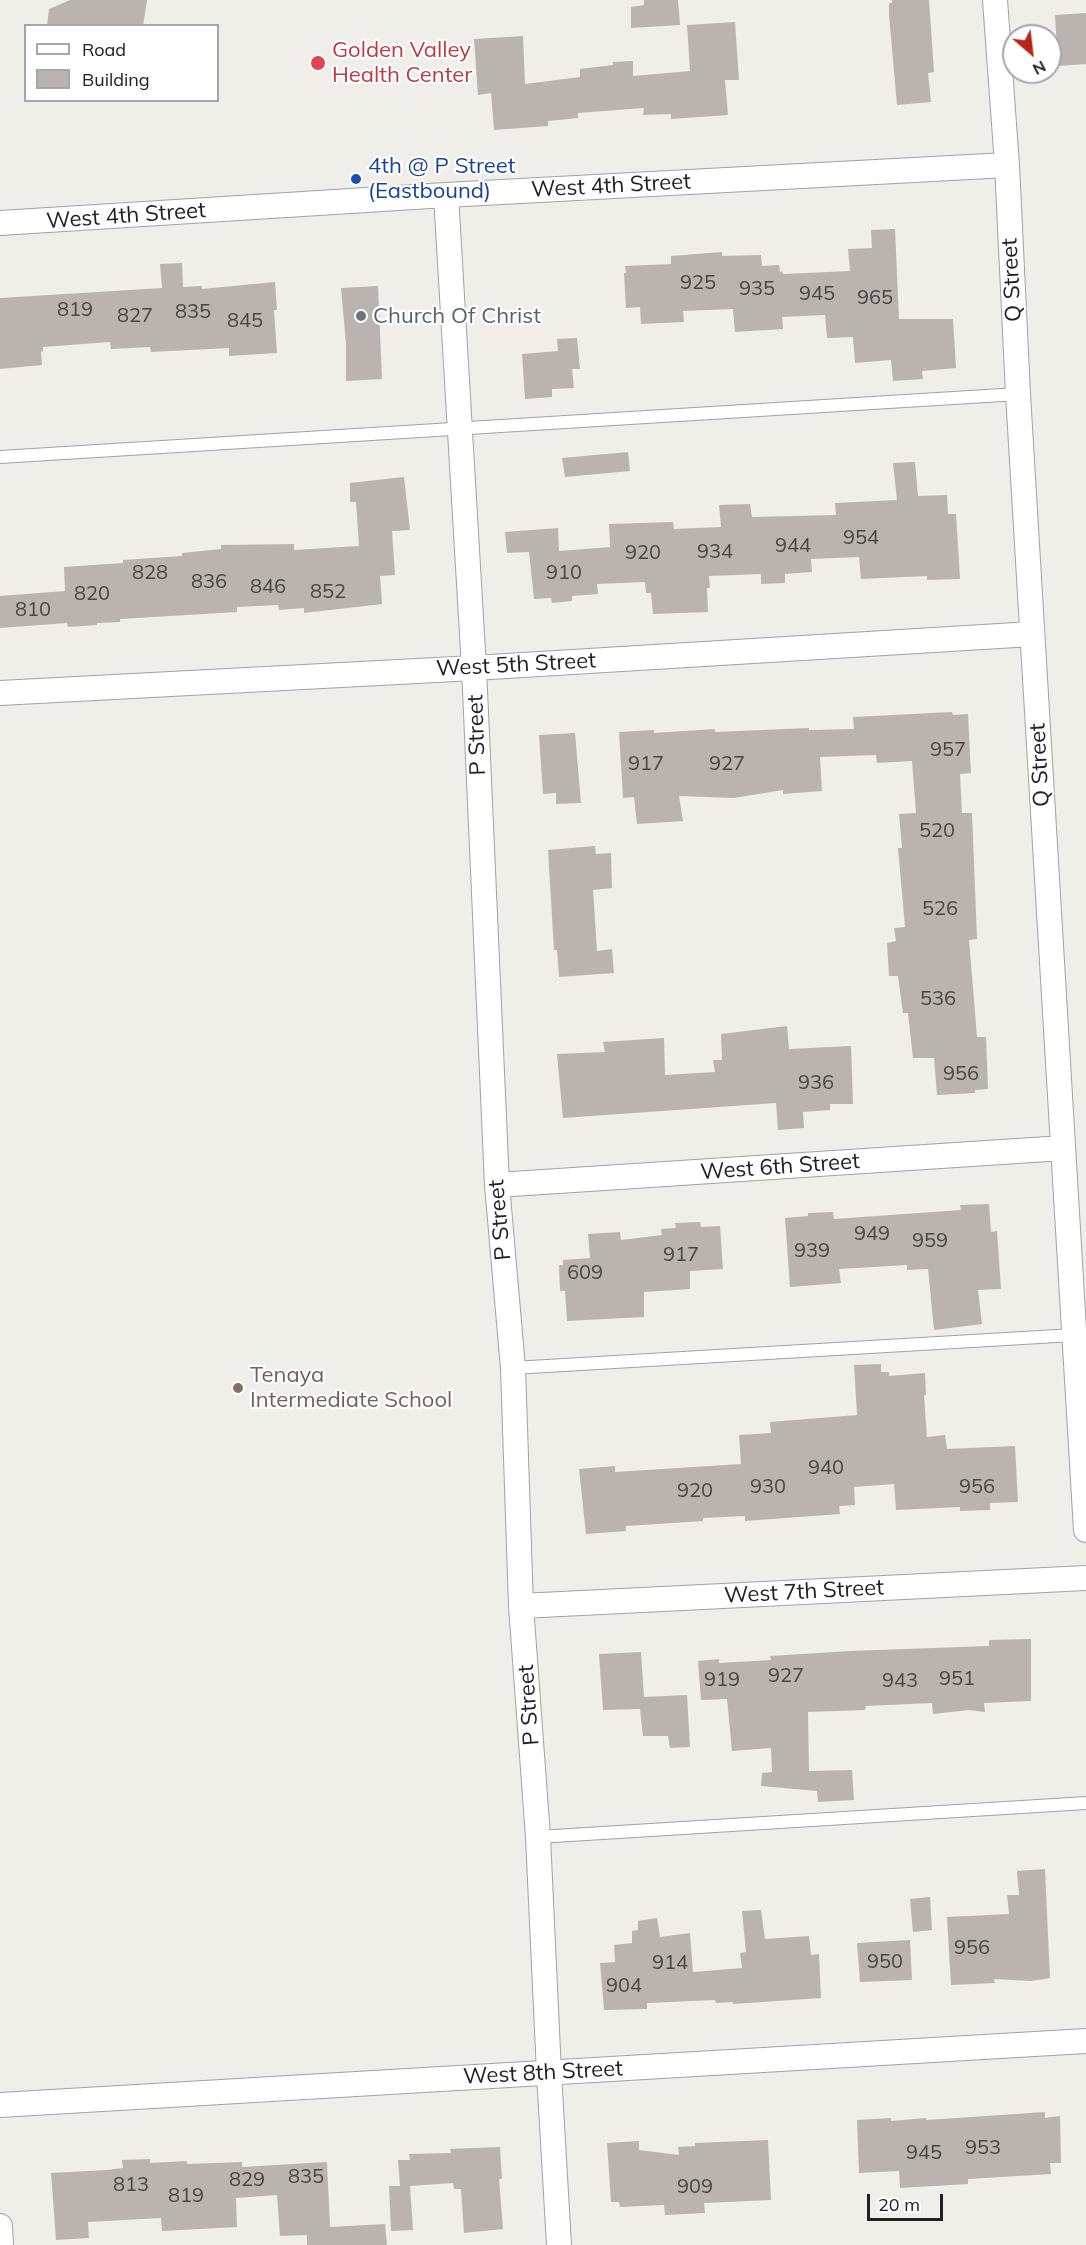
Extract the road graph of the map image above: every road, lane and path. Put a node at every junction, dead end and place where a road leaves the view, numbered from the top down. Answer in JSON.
{"nodes":[{"id":1,"x":995,"y":0,"type":"edge"},
{"id":2,"x":1007,"y":165,"type":"junction"},
{"id":3,"x":446,"y":195,"type":"junction"},
{"id":4,"x":0,"y":223,"type":"edge"},
{"id":5,"x":1018,"y":394,"type":"junction"},
{"id":6,"x":460,"y":429,"type":"junction"},
{"id":7,"x":0,"y":457,"type":"edge"},
{"id":8,"x":1032,"y":634,"type":"junction"},
{"id":9,"x":474,"y":668,"type":"junction"},
{"id":10,"x":0,"y":693,"type":"edge"},
{"id":11,"x":1063,"y":1148,"type":"junction"},
{"id":12,"x":497,"y":1185,"type":"junction"},
{"id":13,"x":1074,"y":1335,"type":"junction"},
{"id":14,"x":513,"y":1368,"type":"junction"},
{"id":15,"x":1084,"y":1448,"type":"edge"},
{"id":16,"x":1086,"y":1516,"type":"edge"},
{"id":17,"x":1086,"y":1578,"type":"edge"},
{"id":18,"x":521,"y":1606,"type":"junction"},
{"id":19,"x":1086,"y":1803,"type":"edge"},
{"id":20,"x":538,"y":1837,"type":"junction"},
{"id":21,"x":1086,"y":2041,"type":"edge"},
{"id":22,"x":549,"y":2073,"type":"junction"},
{"id":23,"x":0,"y":2105,"type":"edge"},
{"id":24,"x":0,"y":2226,"type":"edge"},
{"id":25,"x":1,"y":2245,"type":"edge"},
{"id":26,"x":559,"y":2245,"type":"edge"}],
"edges":[{"from":1,"to":2,"type":"street","name":"Q Street"},
{"from":2,"to":3,"type":"street","name":"West 4th Street"},
{"from":2,"to":5,"type":"street","name":"Q Street"},
{"from":3,"to":4,"type":"street","name":"West 4th Street"},
{"from":3,"to":6,"type":"street","name":"P Street"},
{"from":5,"to":6,"type":"lane"},
{"from":5,"to":8,"type":"street","name":"Q Street"},
{"from":6,"to":7,"type":"lane"},
{"from":6,"to":9,"type":"street","name":"P Street"},
{"from":8,"to":9,"type":"street","name":"West 5th Street"},
{"from":8,"to":11,"type":"street","name":"Q Street"},
{"from":9,"to":10,"type":"street","name":"West 5th Street"},
{"from":9,"to":12,"type":"street","name":"P Street"},
{"from":11,"to":12,"type":"street","name":"West 6th Street"},
{"from":11,"to":13,"type":"street","name":"Q Street"},
{"from":12,"to":14,"type":"street","name":"P Street"},
{"from":13,"to":14,"type":"lane"},
{"from":13,"to":15,"type":"street","name":"Q Street"},
{"from":14,"to":18,"type":"street","name":"P Street"},
{"from":15,"to":16,"type":"street","name":"Q Street"},
{"from":17,"to":18,"type":"street","name":"West 7th Street"},
{"from":18,"to":20,"type":"street","name":"P Street"},
{"from":19,"to":20,"type":"lane"},
{"from":20,"to":22,"type":"street","name":"P Street"},
{"from":21,"to":22,"type":"street","name":"West 8th Street"},
{"from":22,"to":23,"type":"street","name":"West 8th Street"},
{"from":22,"to":26,"type":"street","name":"P Street"},
{"from":24,"to":25,"type":"street"}]}
